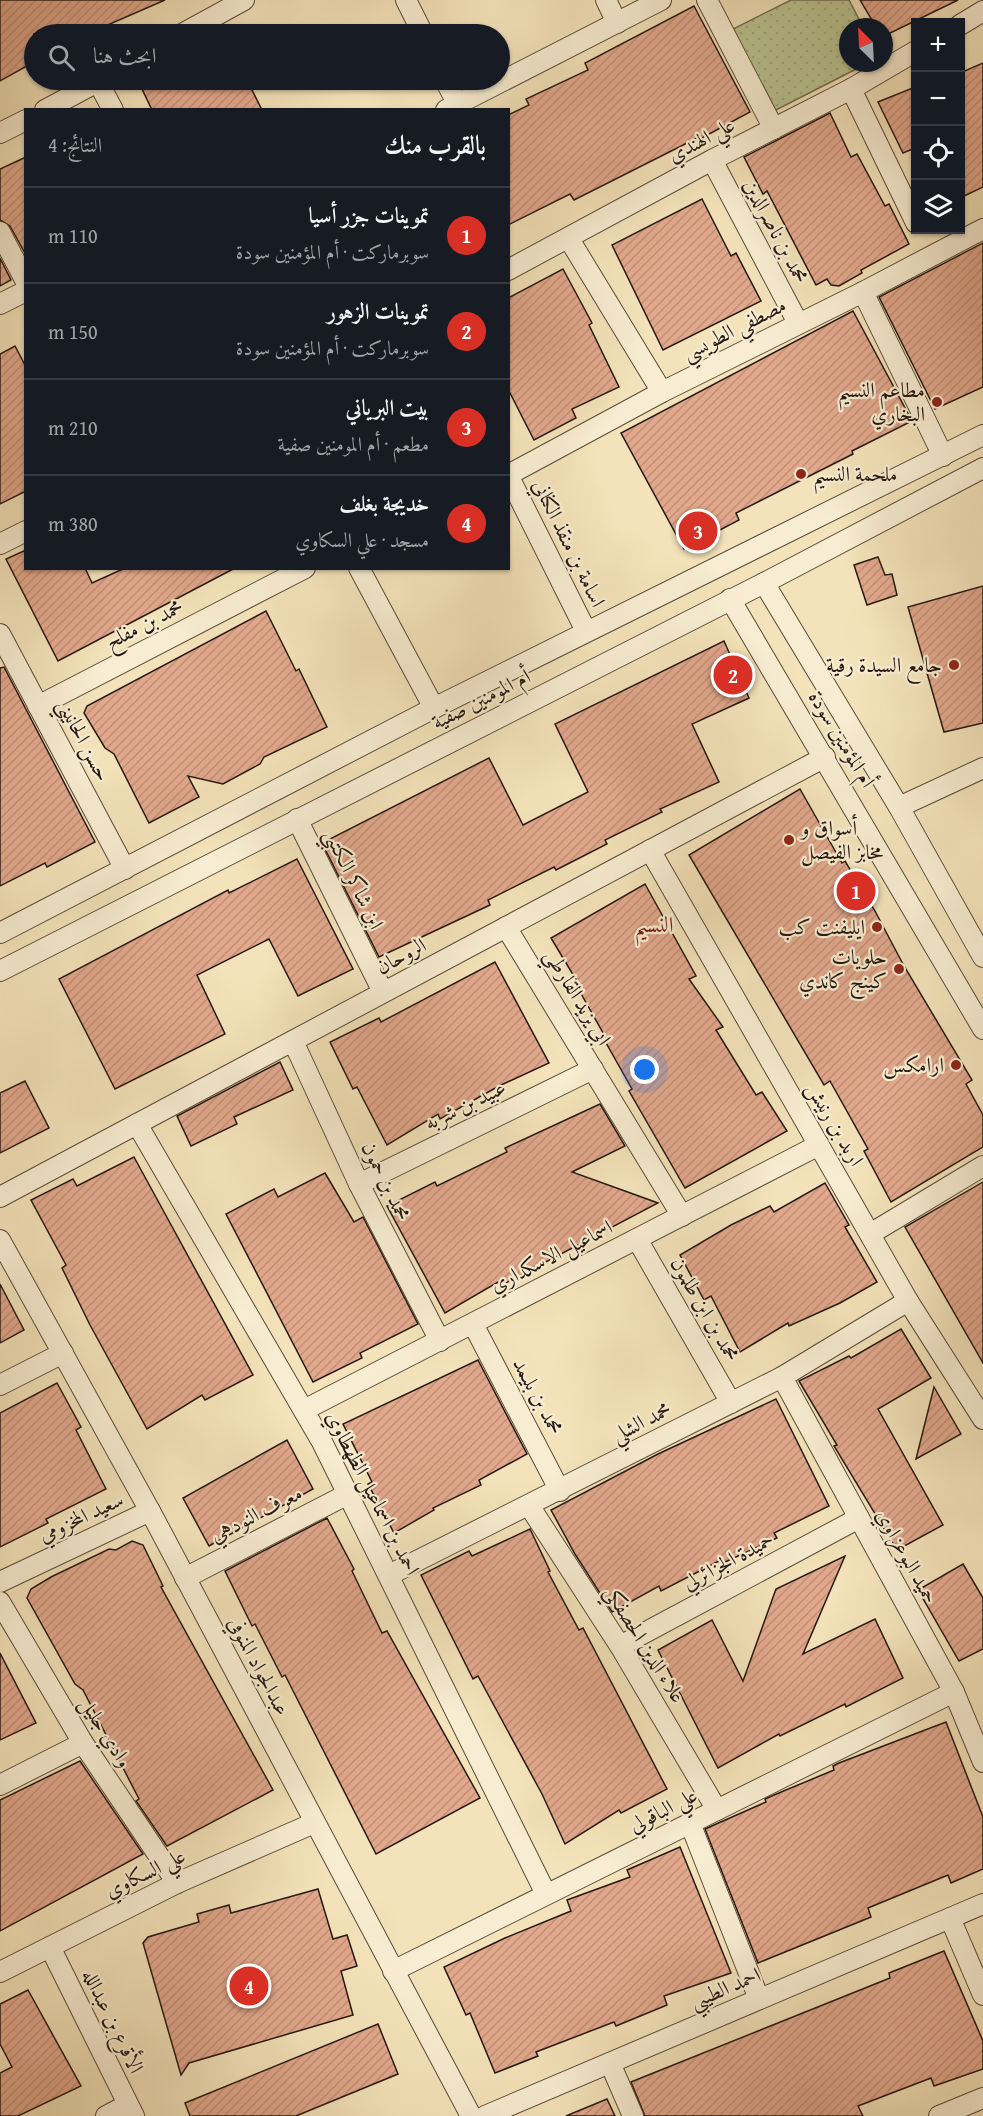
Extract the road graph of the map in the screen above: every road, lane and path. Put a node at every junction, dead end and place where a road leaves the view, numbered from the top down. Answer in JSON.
{"nodes":[{"id":1,"x":244,"y":0,"type":"edge"},
{"id":2,"x":406,"y":0,"type":"edge"},
{"id":3,"x":606,"y":0,"type":"edge"},
{"id":4,"x":661,"y":0,"type":"edge"},
{"id":5,"x":707,"y":0,"type":"edge"},
{"id":6,"x":983,"y":11,"type":"edge"},
{"id":7,"x":965,"y":22,"type":"edge"},
{"id":8,"x":617,"y":23,"type":"junction"},
{"id":9,"x":200,"y":24,"type":"edge"},
{"id":10,"x":418,"y":24,"type":"edge"},
{"id":11,"x":911,"y":53,"type":"edge"},
{"id":12,"x":510,"y":76,"type":"edge"},
{"id":13,"x":82,"y":90,"type":"edge"},
{"id":14,"x":103,"y":90,"type":"edge"},
{"id":15,"x":447,"y":90,"type":"edge"},
{"id":16,"x":483,"y":90,"type":"edge"},
{"id":17,"x":851,"y":90,"type":"junction"},
{"id":18,"x":451,"y":106,"type":"edge"},
{"id":19,"x":49,"y":108,"type":"edge"},
{"id":20,"x":112,"y":108,"type":"edge"},
{"id":21,"x":24,"y":121,"type":"edge"},
{"id":22,"x":774,"y":129,"type":"junction"},
{"id":23,"x":0,"y":133,"type":"edge"},
{"id":24,"x":711,"y":160,"type":"junction"},
{"id":25,"x":911,"y":215,"type":"edge"},
{"id":26,"x":983,"y":229,"type":"edge"},
{"id":27,"x":0,"y":232,"type":"edge"},
{"id":28,"x":921,"y":234,"type":"edge"},
{"id":29,"x":569,"y":239,"type":"junction"},
{"id":30,"x":931,"y":255,"type":"junction"},
{"id":31,"x":510,"y":269,"type":"edge"},
{"id":32,"x":24,"y":278,"type":"edge"},
{"id":33,"x":24,"y":292,"type":"edge"},
{"id":34,"x":863,"y":292,"type":"junction"},
{"id":35,"x":0,"y":304,"type":"edge"},
{"id":36,"x":798,"y":323,"type":"junction"},
{"id":37,"x":662,"y":392,"type":"junction"},
{"id":38,"x":983,"y":435,"type":"edge"},
{"id":39,"x":943,"y":456,"type":"junction"},
{"id":40,"x":983,"y":468,"type":"edge"},
{"id":41,"x":510,"y":474,"type":"edge"},
{"id":42,"x":510,"y":479,"type":"edge"},
{"id":43,"x":24,"y":532,"type":"edge"},
{"id":44,"x":0,"y":544,"type":"edge"},
{"id":45,"x":301,"y":570,"type":"edge"},
{"id":46,"x":360,"y":570,"type":"edge"},
{"id":47,"x":764,"y":583,"type":"junction"},
{"id":48,"x":730,"y":598,"type":"junction"},
{"id":49,"x":586,"y":631,"type":"junction"},
{"id":50,"x":0,"y":634,"type":"edge"},
{"id":51,"x":38,"y":706,"type":"junction"},
{"id":52,"x":434,"y":708,"type":"junction"},
{"id":53,"x":825,"y":757,"type":"junction"},
{"id":54,"x":983,"y":768,"type":"edge"},
{"id":55,"x":899,"y":807,"type":"junction"},
{"id":56,"x":297,"y":819,"type":"junction"},
{"id":57,"x":650,"y":850,"type":"junction"},
{"id":58,"x":125,"y":869,"type":"junction"},
{"id":59,"x":506,"y":927,"type":"junction"},
{"id":60,"x":0,"y":933,"type":"edge"},
{"id":61,"x":980,"y":946,"type":"edge"},
{"id":62,"x":0,"y":971,"type":"edge"},
{"id":63,"x":383,"y":992,"type":"junction"},
{"id":64,"x":983,"y":1029,"type":"edge"},
{"id":65,"x":293,"y":1041,"type":"junction"},
{"id":66,"x":593,"y":1069,"type":"junction"},
{"id":67,"x":136,"y":1124,"type":"junction"},
{"id":68,"x":819,"y":1145,"type":"junction"},
{"id":69,"x":983,"y":1166,"type":"edge"},
{"id":70,"x":358,"y":1184,"type":"junction"},
{"id":71,"x":0,"y":1197,"type":"edge"},
{"id":72,"x":682,"y":1216,"type":"junction"},
{"id":73,"x":870,"y":1234,"type":"junction"},
{"id":74,"x":637,"y":1239,"type":"junction"},
{"id":75,"x":0,"y":1240,"type":"edge"},
{"id":76,"x":908,"y":1301,"type":"junction"},
{"id":77,"x":472,"y":1324,"type":"junction"},
{"id":78,"x":441,"y":1341,"type":"junction"},
{"id":79,"x":63,"y":1353,"type":"junction"},
{"id":80,"x":782,"y":1377,"type":"junction"},
{"id":81,"x":0,"y":1385,"type":"edge"},
{"id":82,"x":731,"y":1403,"type":"junction"},
{"id":83,"x":304,"y":1410,"type":"junction"},
{"id":84,"x":983,"y":1419,"type":"edge"},
{"id":85,"x":560,"y":1491,"type":"junction"},
{"id":86,"x":348,"y":1494,"type":"junction"},
{"id":87,"x":530,"y":1507,"type":"junction"},
{"id":88,"x":150,"y":1510,"type":"junction"},
{"id":89,"x":859,"y":1518,"type":"junction"},
{"id":90,"x":389,"y":1575,"type":"junction"},
{"id":91,"x":185,"y":1578,"type":"junction"},
{"id":92,"x":0,"y":1582,"type":"edge"},
{"id":93,"x":0,"y":1602,"type":"edge"},
{"id":94,"x":620,"y":1646,"type":"junction"},
{"id":95,"x":954,"y":1692,"type":"junction"},
{"id":96,"x":83,"y":1743,"type":"junction"},
{"id":97,"x":983,"y":1762,"type":"edge"},
{"id":98,"x":0,"y":1785,"type":"edge"},
{"id":99,"x":717,"y":1810,"type":"junction"},
{"id":100,"x":314,"y":1823,"type":"junction"},
{"id":101,"x":690,"y":1823,"type":"junction"},
{"id":102,"x":177,"y":1883,"type":"junction"},
{"id":103,"x":546,"y":1894,"type":"junction"},
{"id":104,"x":983,"y":1904,"type":"edge"},
{"id":105,"x":950,"y":1918,"type":"junction"},
{"id":106,"x":50,"y":1947,"type":"junction"},
{"id":107,"x":393,"y":1971,"type":"junction"},
{"id":108,"x":0,"y":1972,"type":"edge"},
{"id":109,"x":983,"y":1995,"type":"edge"},
{"id":110,"x":759,"y":1999,"type":"junction"},
{"id":111,"x":610,"y":2063,"type":"junction"},
{"id":112,"x":983,"y":2098,"type":"edge"},
{"id":113,"x":130,"y":2110,"type":"edge"},
{"id":114,"x":105,"y":2116,"type":"edge"},
{"id":115,"x":471,"y":2116,"type":"edge"},
{"id":116,"x":485,"y":2116,"type":"edge"},
{"id":117,"x":633,"y":2116,"type":"edge"},
{"id":118,"x":939,"y":2116,"type":"edge"}],
"edges":[{"from":1,"to":9,"type":"street"},
{"from":2,"to":10,"type":"street"},
{"from":3,"to":8,"type":"street"},
{"from":4,"to":8,"type":"street"},
{"from":5,"to":22,"type":"street"},
{"from":6,"to":7,"type":"street"},
{"from":8,"to":12,"type":"street"},
{"from":11,"to":17,"type":"street","name":"علي الهندي"},
{"from":13,"to":19,"type":"street"},
{"from":14,"to":20,"type":"street"},
{"from":15,"to":18,"type":"street"},
{"from":16,"to":18,"type":"street"},
{"from":17,"to":22,"type":"street","name":"علي الهندي"},
{"from":17,"to":25,"type":"street"},
{"from":21,"to":23,"type":"street"},
{"from":22,"to":24,"type":"street","name":"علي الهندي"},
{"from":24,"to":29,"type":"street","name":"علي الهندي"},
{"from":24,"to":36,"type":"street","name":"محمد بن ناصرالدين"},
{"from":26,"to":30,"type":"street","name":"مصطفي الطويسي"},
{"from":27,"to":32,"type":"street"},
{"from":28,"to":30,"type":"street"},
{"from":29,"to":31,"type":"street","name":"علي الهندي"},
{"from":29,"to":37,"type":"street"},
{"from":30,"to":34,"type":"street","name":"مصطفي الطويسي"},
{"from":33,"to":35,"type":"street"},
{"from":34,"to":36,"type":"street","name":"مصطفي الطويسي"},
{"from":34,"to":39,"type":"street"},
{"from":36,"to":37,"type":"street","name":"مصطفي الطويسي"},
{"from":37,"to":41,"type":"street","name":"مصطفي الطويسي"},
{"from":38,"to":39,"type":"street","name":"أم المومنين صفية"},
{"from":39,"to":49,"type":"street","name":"أم المومنين صفية"},
{"from":40,"to":47,"type":"street","name":"أم المومنين صفية"},
{"from":42,"to":49,"type":"street","name":"اسامة بن منقذ الكناني"},
{"from":43,"to":44,"type":"street"},
{"from":45,"to":51,"type":"street","name":"محمد بن مفلح"},
{"from":46,"to":52,"type":"street"},
{"from":47,"to":48,"type":"street","name":"أم المومنين صفية"},
{"from":47,"to":55,"type":"street","name":"أم المؤمنين سودة"},
{"from":48,"to":53,"type":"street","name":"أم المؤمنين سودة"},
{"from":48,"to":56,"type":"street","name":"أم المومنين صفية"},
{"from":49,"to":52,"type":"street","name":"أم المومنين صفية"},
{"from":50,"to":51,"type":"street","name":"حسن الحانيني"},
{"from":51,"to":58,"type":"street","name":"حسن الحانيني"},
{"from":52,"to":58,"type":"street","name":"أم المومنين صفية"},
{"from":53,"to":57,"type":"street","name":"الروحان"},
{"from":53,"to":64,"type":"street","name":"أم المؤمنين سودة"},
{"from":54,"to":55,"type":"street"},
{"from":55,"to":61,"type":"street","name":"أم المؤمنين سودة"},
{"from":56,"to":62,"type":"street","name":"أم المومنين صفية"},
{"from":56,"to":63,"type":"street","name":"ابن شاكر الكتبي"},
{"from":57,"to":59,"type":"street","name":"الروحان"},
{"from":57,"to":68,"type":"street","name":"اربد بن رنيش"},
{"from":58,"to":60,"type":"street","name":"أم المومنين صفية"},
{"from":59,"to":63,"type":"street","name":"الروحان"},
{"from":59,"to":66,"type":"street","name":"ابي يزيد القارطي"},
{"from":63,"to":65,"type":"street","name":"الروحان"},
{"from":65,"to":67,"type":"street","name":"الروحان"},
{"from":65,"to":70,"type":"street","name":"محمد بن حمون"},
{"from":66,"to":70,"type":"street","name":"عبيد بن شربه"},
{"from":66,"to":72,"type":"street","name":"ابي يزيد القارطي"},
{"from":67,"to":71,"type":"street","name":"الروحان"},
{"from":67,"to":83,"type":"street","name":"احمد بن اسماعيل الطهطاوي"},
{"from":68,"to":72,"type":"street","name":"اسماعيل الاسكداري"},
{"from":68,"to":73,"type":"street","name":"اربد بن رنيش"},
{"from":69,"to":73,"type":"street"},
{"from":70,"to":78,"type":"street","name":"محمد بن حمون"},
{"from":72,"to":74,"type":"street","name":"اسماعيل الاسكداري"},
{"from":73,"to":76,"type":"street","name":"اربد بن رنيش"},
{"from":74,"to":77,"type":"street","name":"اسماعيل الاسكداري"},
{"from":74,"to":82,"type":"street","name":"محمد بن ابن طلمون"},
{"from":75,"to":79,"type":"street","name":"عبدالجواد المنوفي"},
{"from":76,"to":80,"type":"street","name":"محمد الشلي"},
{"from":76,"to":84,"type":"street","name":"اربد بن رنيش"},
{"from":77,"to":78,"type":"street","name":"اسماعيل الاسكداري"},
{"from":77,"to":85,"type":"street","name":"محمد بن بليمد"},
{"from":78,"to":83,"type":"street","name":"اسماعيل الاسكداري"},
{"from":79,"to":81,"type":"street"},
{"from":79,"to":88,"type":"street","name":"عبدالجواد المنوفي"},
{"from":80,"to":82,"type":"street","name":"محمد الشلي"},
{"from":80,"to":89,"type":"street","name":"حميد البوعزاوي"},
{"from":82,"to":85,"type":"street","name":"محمد الشلي"},
{"from":83,"to":86,"type":"street","name":"احمد بن اسماعيل الطهطاوي"},
{"from":85,"to":87,"type":"street","name":"محمد الشلي"},
{"from":86,"to":90,"type":"street","name":"احمد بن اسماعيل الطهطاوي"},
{"from":86,"to":91,"type":"street","name":"معرف النودهي"},
{"from":87,"to":90,"type":"street","name":"محمد الشلي"},
{"from":87,"to":94,"type":"street","name":"علاء الدين الحصفكي"},
{"from":88,"to":91,"type":"street","name":"عبدالجواد المنوفي"},
{"from":88,"to":92,"type":"street","name":"سعيد المخزومي"},
{"from":89,"to":94,"type":"street","name":"حميدة الجزائرلي"},
{"from":89,"to":95,"type":"street","name":"حميد البوعزاوي"},
{"from":90,"to":103,"type":"street","name":"احمد بن اسماعيل الطهطاوي"},
{"from":91,"to":100,"type":"street","name":"عبدالجواد المنوفي"},
{"from":93,"to":96,"type":"street","name":"وادي جليل"},
{"from":94,"to":99,"type":"street","name":"علاء الدين الحصفكي"},
{"from":95,"to":97,"type":"street","name":"حميد البوعزاوي"},
{"from":95,"to":99,"type":"street","name":"علي الباقولي"},
{"from":96,"to":98,"type":"street"},
{"from":96,"to":102,"type":"street","name":"وادي جليل"},
{"from":99,"to":101,"type":"street","name":"علي الباقولي"},
{"from":100,"to":102,"type":"street","name":"علي السكاوي"},
{"from":100,"to":107,"type":"street","name":"عبدالجواد المنوفي"},
{"from":101,"to":103,"type":"street","name":"علي الباقولي"},
{"from":101,"to":110,"type":"street"},
{"from":102,"to":106,"type":"street","name":"علي السكاوي"},
{"from":103,"to":107,"type":"street","name":"علي الباقولي"},
{"from":104,"to":105,"type":"street","name":"احمد الطيبي"},
{"from":105,"to":109,"type":"street"},
{"from":105,"to":110,"type":"street","name":"احمد الطيبي"},
{"from":106,"to":108,"type":"street","name":"علي السكاوي"},
{"from":106,"to":113,"type":"street","name":"الأقرع بن عبدالله"},
{"from":107,"to":115,"type":"street","name":"عبدالجواد المنوفي"},
{"from":110,"to":111,"type":"street","name":"احمد الطيبي"},
{"from":111,"to":116,"type":"street","name":"احمد الطيبي"},
{"from":111,"to":117,"type":"street"},
{"from":112,"to":118,"type":"street"},
{"from":113,"to":114,"type":"street"}]}
